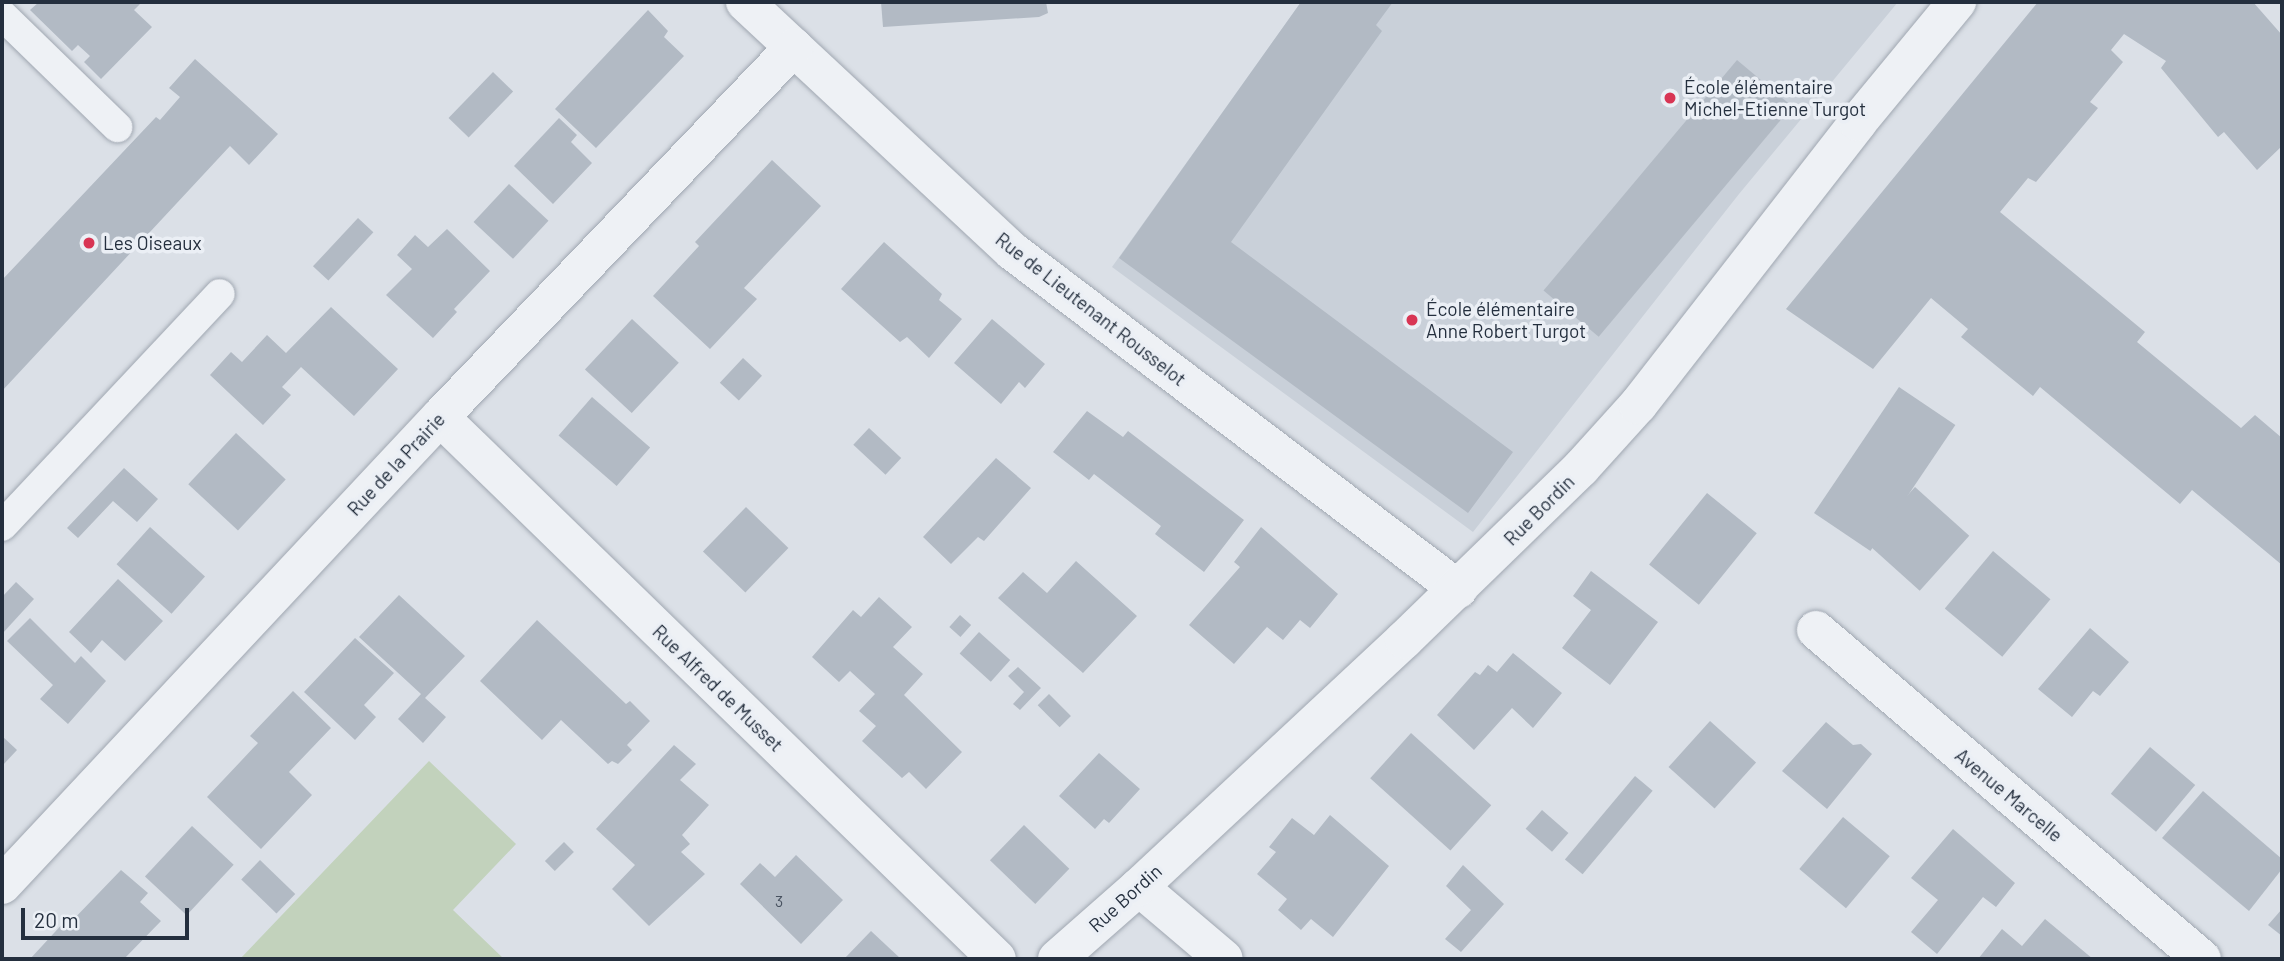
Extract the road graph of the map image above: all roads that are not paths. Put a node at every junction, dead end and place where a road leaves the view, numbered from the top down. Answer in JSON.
{"nodes":[{"id":1,"x":745,"y":2,"type":"edge"},
{"id":2,"x":1957,"y":2,"type":"edge"},
{"id":3,"x":2,"y":15,"type":"edge"},
{"id":4,"x":794,"y":47,"type":"junction"},
{"id":5,"x":117,"y":127,"type":"dead end"},
{"id":6,"x":220,"y":294,"type":"dead end"},
{"id":7,"x":440,"y":416,"type":"junction"},
{"id":8,"x":2,"y":526,"type":"edge"},
{"id":9,"x":1458,"y":589,"type":"junction"},
{"id":10,"x":1816,"y":630,"type":"dead end"},
{"id":11,"x":2,"y":885,"type":"edge"},
{"id":12,"x":1139,"y":887,"type":"junction"},
{"id":13,"x":997,"y":959,"type":"edge"},
{"id":14,"x":1057,"y":959,"type":"edge"},
{"id":15,"x":1224,"y":959,"type":"edge"},
{"id":16,"x":2202,"y":959,"type":"edge"}],
"edges":[{"from":1,"to":4,"type":"street","name":"Rue de Lieutenant Rousselot"},
{"from":2,"to":9,"type":"street","name":"Rue Bordin"},
{"from":3,"to":5,"type":"lane"},
{"from":4,"to":7,"type":"street","name":"Rue de la Prairie"},
{"from":4,"to":9,"type":"street","name":"Rue de Lieutenant Rousselot"},
{"from":6,"to":8,"type":"lane"},
{"from":7,"to":11,"type":"street","name":"Rue de la Prairie"},
{"from":7,"to":13,"type":"street","name":"Rue Alfred de Musset"},
{"from":9,"to":12,"type":"street","name":"Rue Bordin"},
{"from":10,"to":16,"type":"street","name":"Avenue Marcelle"},
{"from":12,"to":14,"type":"street","name":"Rue Bordin"},
{"from":12,"to":15,"type":"street"}]}
